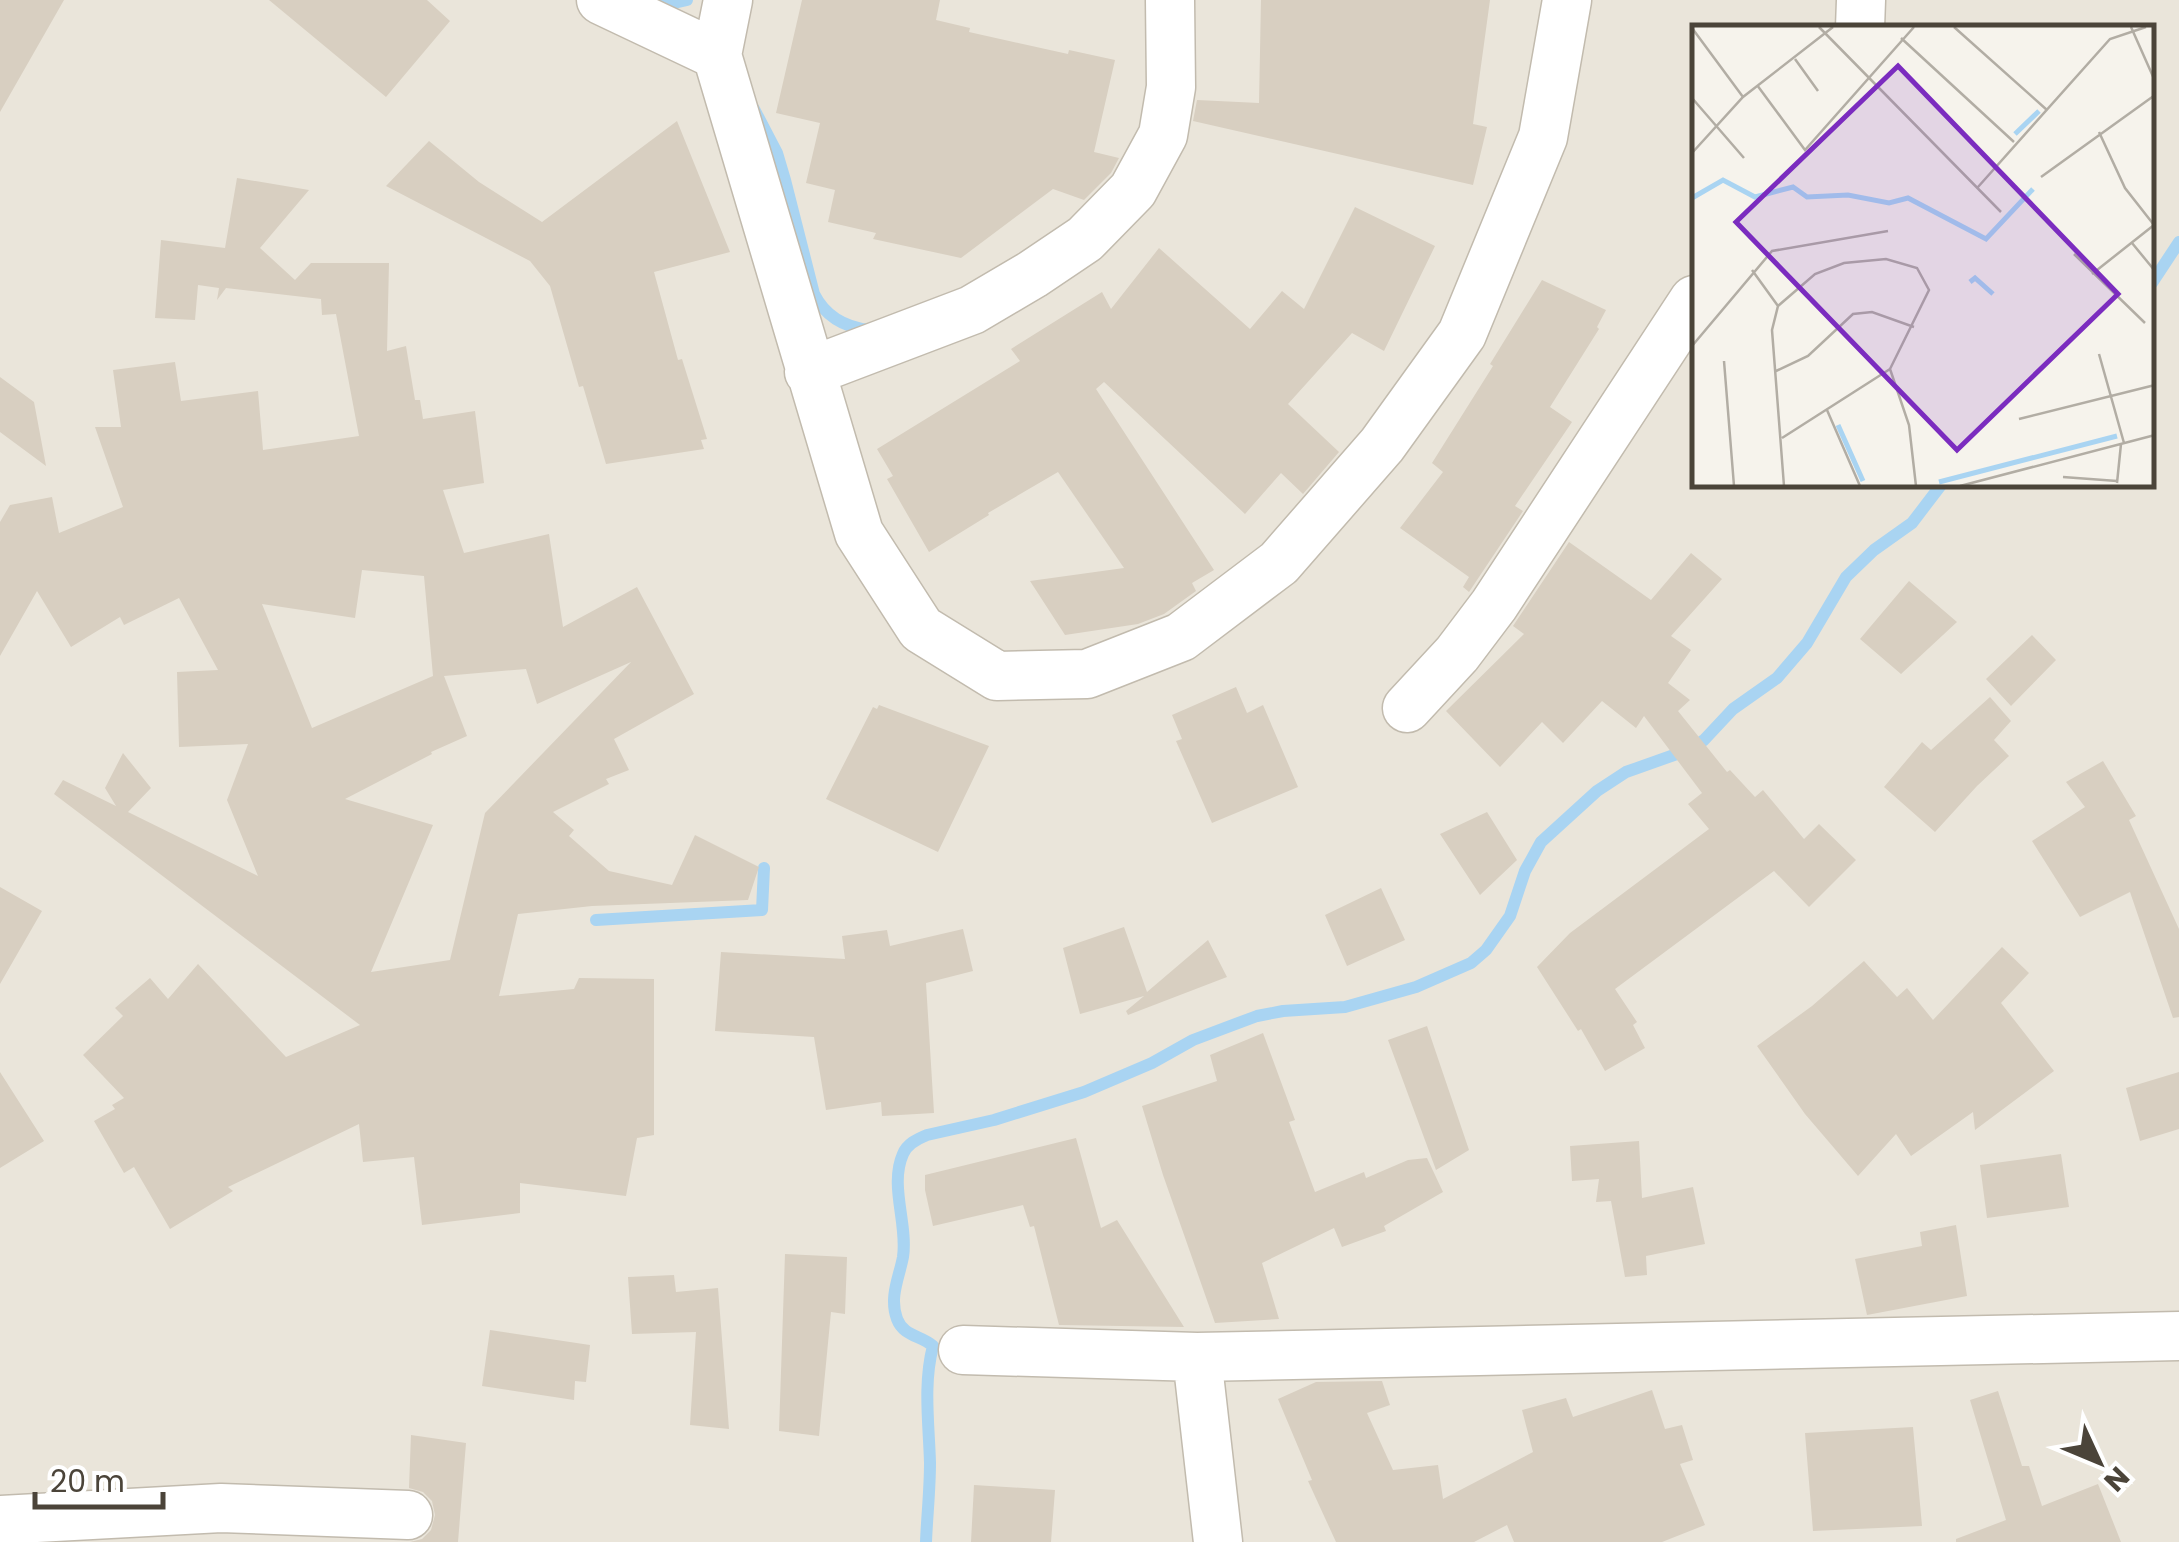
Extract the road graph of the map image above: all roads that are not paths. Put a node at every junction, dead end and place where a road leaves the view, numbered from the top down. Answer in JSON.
{"nodes":[{"id":1,"x":601,"y":0,"type":"edge"},
{"id":2,"x":728,"y":0,"type":"edge"},
{"id":3,"x":1170,"y":0,"type":"edge"},
{"id":4,"x":1567,"y":0,"type":"edge"},
{"id":5,"x":1861,"y":0,"type":"edge"},
{"id":6,"x":1860,"y":25,"type":"edge"},
{"id":7,"x":717,"y":56,"type":"junction"},
{"id":8,"x":1692,"y":303,"type":"edge"},
{"id":9,"x":809,"y":372,"type":"junction"},
{"id":10,"x":1407,"y":708,"type":"dead end"},
{"id":11,"x":2179,"y":1336,"type":"edge"},
{"id":12,"x":963,"y":1350,"type":"dead end"},
{"id":13,"x":1197,"y":1358,"type":"junction"},
{"id":14,"x":408,"y":1515,"type":"dead end"},
{"id":15,"x":0,"y":1520,"type":"edge"},
{"id":16,"x":219,"y":1525,"type":"edge"},
{"id":17,"x":1218,"y":1542,"type":"edge"}],
"edges":[{"from":1,"to":7,"type":"street"},
{"from":2,"to":7,"type":"street"},
{"from":3,"to":9,"type":"street"},
{"from":4,"to":9,"type":"street"},
{"from":5,"to":6,"type":"street"},
{"from":7,"to":9,"type":"street"},
{"from":8,"to":10,"type":"street"},
{"from":11,"to":13,"type":"street"},
{"from":12,"to":13,"type":"street"},
{"from":13,"to":17,"type":"street"},
{"from":14,"to":16,"type":"street"},
{"from":15,"to":16,"type":"street"}]}
